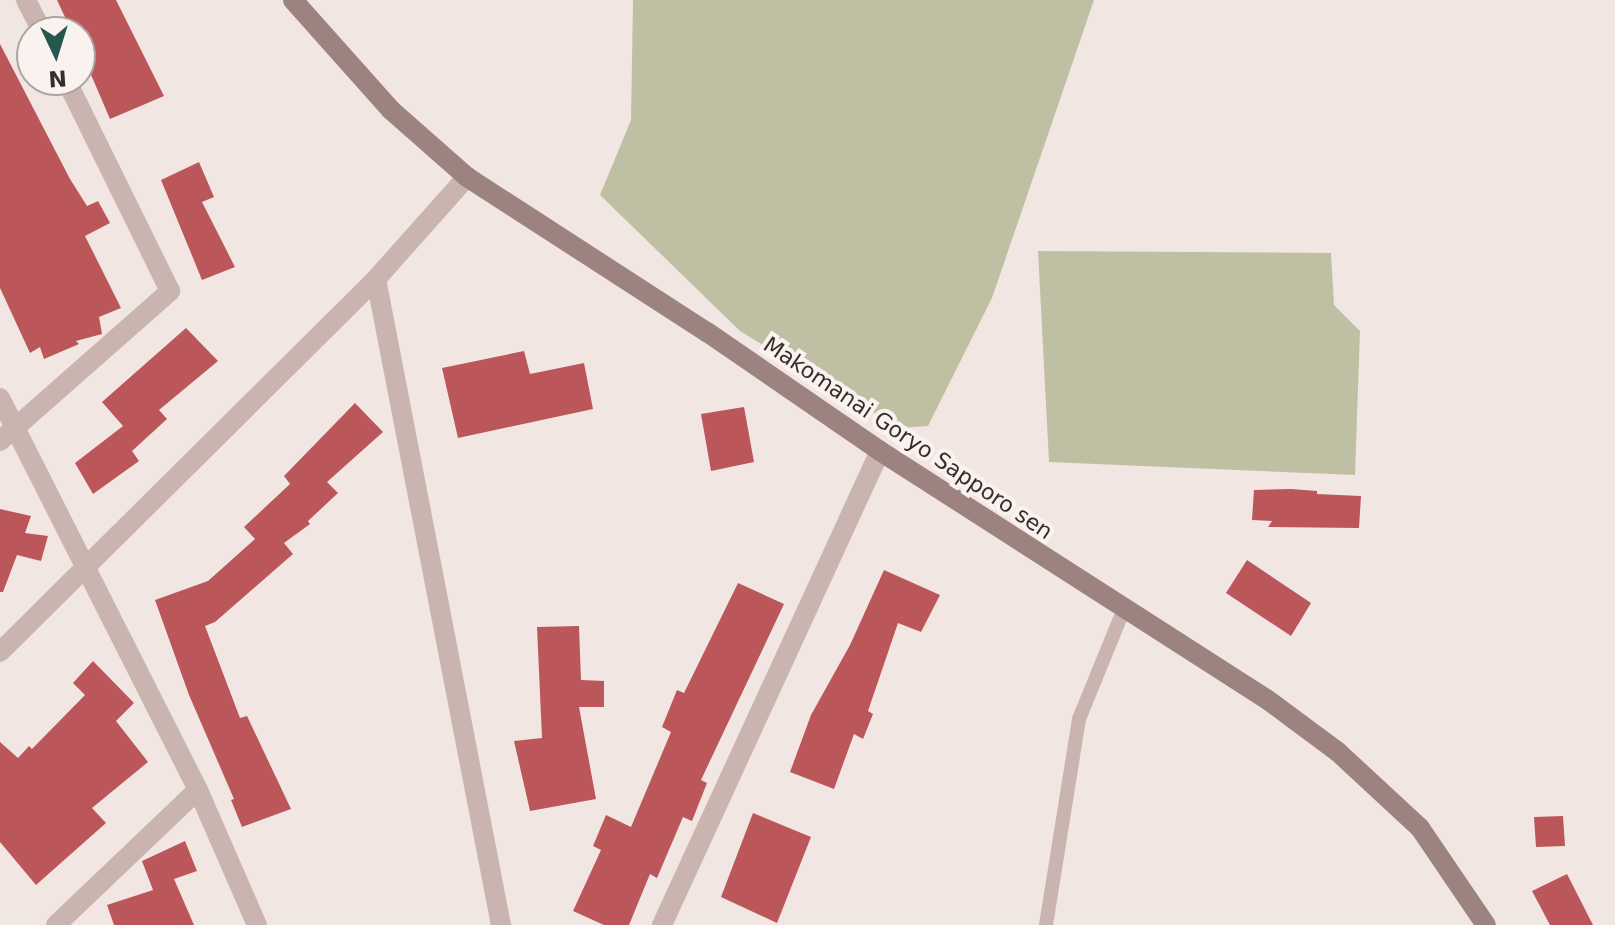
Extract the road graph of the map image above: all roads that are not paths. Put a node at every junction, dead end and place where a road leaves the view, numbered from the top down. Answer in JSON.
{"nodes":[{"id":1,"x":293,"y":0,"type":"edge"},
{"id":2,"x":74,"y":96,"type":"edge"},
{"id":3,"x":467,"y":177,"type":"junction"},
{"id":4,"x":376,"y":279,"type":"junction"},
{"id":5,"x":0,"y":398,"type":"edge"},
{"id":6,"x":14,"y":425,"type":"junction"},
{"id":7,"x":0,"y":441,"type":"edge"},
{"id":8,"x":880,"y":451,"type":"junction"},
{"id":9,"x":83,"y":566,"type":"junction"},
{"id":10,"x":1124,"y":609,"type":"junction"},
{"id":11,"x":0,"y":652,"type":"edge"},
{"id":12,"x":198,"y":790,"type":"junction"},
{"id":13,"x":56,"y":925,"type":"edge"},
{"id":14,"x":257,"y":925,"type":"edge"},
{"id":15,"x":501,"y":925,"type":"edge"},
{"id":16,"x":662,"y":925,"type":"edge"},
{"id":17,"x":1046,"y":925,"type":"edge"},
{"id":18,"x":1486,"y":925,"type":"edge"}],
"edges":[{"from":1,"to":3,"type":"main road","name":"Makomanai Goryo Sapporo sen"},
{"from":2,"to":6,"type":"street"},
{"from":3,"to":4,"type":"street"},
{"from":3,"to":8,"type":"main road","name":"Makomanai Goryo Sapporo sen"},
{"from":4,"to":9,"type":"street"},
{"from":4,"to":15,"type":"street"},
{"from":5,"to":6,"type":"street"},
{"from":6,"to":7,"type":"street"},
{"from":6,"to":9,"type":"street"},
{"from":8,"to":10,"type":"main road","name":"Makomanai Goryo Sapporo sen"},
{"from":8,"to":16,"type":"street"},
{"from":9,"to":11,"type":"street"},
{"from":9,"to":12,"type":"street"},
{"from":10,"to":17,"type":"lane"},
{"from":10,"to":18,"type":"main road","name":"Makomanai Goryo Sapporo sen"},
{"from":12,"to":13,"type":"street"},
{"from":12,"to":14,"type":"street"}]}
